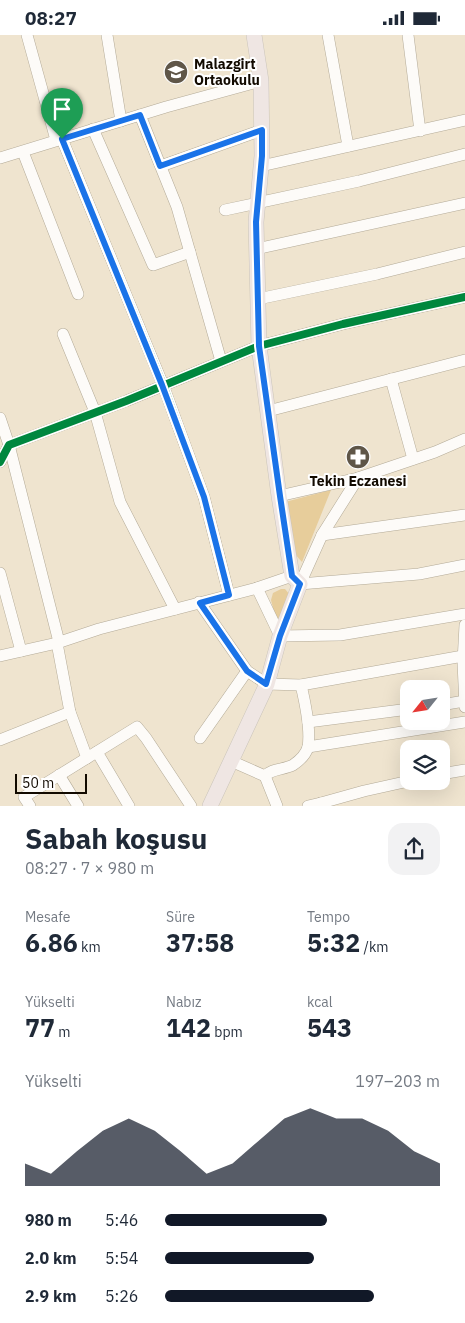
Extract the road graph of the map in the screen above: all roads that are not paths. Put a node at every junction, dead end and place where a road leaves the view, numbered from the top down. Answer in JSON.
{"nodes":[{"id":1,"x":27,"y":35,"type":"edge"},
{"id":2,"x":107,"y":35,"type":"edge"},
{"id":3,"x":254,"y":35,"type":"edge"},
{"id":4,"x":328,"y":35,"type":"edge"},
{"id":5,"x":408,"y":35,"type":"edge"},
{"id":6,"x":261,"y":81,"type":"junction"},
{"id":7,"x":140,"y":115,"type":"junction"},
{"id":8,"x":121,"y":121,"type":"junction"},
{"id":9,"x":465,"y":121,"type":"edge"},
{"id":10,"x":93,"y":129,"type":"junction"},
{"id":11,"x":262,"y":130,"type":"junction"},
{"id":12,"x":420,"y":131,"type":"junction"},
{"id":13,"x":59,"y":140,"type":"junction"},
{"id":14,"x":348,"y":146,"type":"junction"},
{"id":15,"x":23,"y":152,"type":"junction"},
{"id":16,"x":465,"y":154,"type":"edge"},
{"id":17,"x":0,"y":158,"type":"edge"},
{"id":18,"x":160,"y":166,"type":"junction"},
{"id":19,"x":262,"y":166,"type":"junction"},
{"id":20,"x":258,"y":202,"type":"junction"},
{"id":21,"x":465,"y":203,"type":"edge"},
{"id":22,"x":225,"y":210,"type":"dead end"},
{"id":23,"x":256,"y":249,"type":"junction"},
{"id":24,"x":190,"y":252,"type":"junction"},
{"id":25,"x":465,"y":252,"type":"edge"},
{"id":26,"x":78,"y":293,"type":"dead end"},
{"id":27,"x":465,"y":297,"type":"edge"},
{"id":28,"x":258,"y":299,"type":"junction"},
{"id":29,"x":64,"y":333,"type":"dead end"},
{"id":30,"x":259,"y":346,"type":"junction"},
{"id":31,"x":465,"y":360,"type":"edge"},
{"id":32,"x":221,"y":361,"type":"junction"},
{"id":33,"x":391,"y":379,"type":"junction"},
{"id":34,"x":162,"y":385,"type":"junction"},
{"id":35,"x":268,"y":411,"type":"junction"},
{"id":36,"x":95,"y":413,"type":"junction"},
{"id":37,"x":0,"y":418,"type":"edge"},
{"id":38,"x":465,"y":439,"type":"edge"},
{"id":39,"x":9,"y":445,"type":"junction"},
{"id":40,"x":413,"y":459,"type":"junction"},
{"id":41,"x":0,"y":462,"type":"edge"},
{"id":42,"x":358,"y":478,"type":"junction"},
{"id":43,"x":280,"y":496,"type":"junction"},
{"id":44,"x":465,"y":515,"type":"edge"},
{"id":45,"x":322,"y":535,"type":"junction"},
{"id":46,"x":465,"y":565,"type":"edge"},
{"id":47,"x":0,"y":573,"type":"edge"},
{"id":48,"x":296,"y":580,"type":"junction"},
{"id":49,"x":257,"y":587,"type":"junction"},
{"id":50,"x":229,"y":595,"type":"junction"},
{"id":51,"x":200,"y":603,"type":"junction"},
{"id":52,"x":175,"y":609,"type":"junction"},
{"id":53,"x":465,"y":614,"type":"edge"},
{"id":54,"x":465,"y":625,"type":"edge"},
{"id":55,"x":280,"y":636,"type":"junction"},
{"id":56,"x":58,"y":643,"type":"junction"},
{"id":57,"x":21,"y":651,"type":"junction"},
{"id":58,"x":0,"y":656,"type":"edge"},
{"id":59,"x":464,"y":660,"type":"edge"},
{"id":60,"x":247,"y":671,"type":"junction"},
{"id":61,"x":266,"y":684,"type":"junction"},
{"id":62,"x":301,"y":685,"type":"junction"},
{"id":63,"x":465,"y":701,"type":"edge"},
{"id":64,"x":450,"y":704,"type":"edge"},
{"id":65,"x":465,"y":707,"type":"edge"},
{"id":66,"x":400,"y":710,"type":"edge"},
{"id":67,"x":70,"y":712,"type":"junction"},
{"id":68,"x":308,"y":722,"type":"junction"},
{"id":69,"x":465,"y":722,"type":"edge"},
{"id":70,"x":200,"y":738,"type":"dead end"},
{"id":71,"x":0,"y":740,"type":"edge"},
{"id":72,"x":308,"y":747,"type":"junction"},
{"id":73,"x":92,"y":755,"type":"junction"},
{"id":74,"x":231,"y":761,"type":"junction"},
{"id":75,"x":465,"y":769,"type":"edge"},
{"id":76,"x":450,"y":773,"type":"edge"},
{"id":77,"x":59,"y":775,"type":"junction"},
{"id":78,"x":265,"y":776,"type":"junction"},
{"id":79,"x":400,"y":783,"type":"edge"},
{"id":80,"x":321,"y":804,"type":"edge"},
{"id":81,"x":30,"y":805,"type":"edge"},
{"id":82,"x":78,"y":805,"type":"edge"},
{"id":83,"x":129,"y":805,"type":"edge"},
{"id":84,"x":191,"y":805,"type":"edge"},
{"id":85,"x":210,"y":805,"type":"edge"},
{"id":86,"x":277,"y":805,"type":"edge"},
{"id":87,"x":308,"y":805,"type":"edge"}],
"edges":[{"from":1,"to":13,"type":"street"},
{"from":2,"to":8,"type":"street"},
{"from":3,"to":6,"type":"main road"},
{"from":4,"to":14,"type":"street"},
{"from":5,"to":12,"type":"street"},
{"from":6,"to":7,"type":"street"},
{"from":6,"to":11,"type":"main road"},
{"from":7,"to":8,"type":"street"},
{"from":7,"to":18,"type":"street"},
{"from":8,"to":10,"type":"street"},
{"from":9,"to":12,"type":"street"},
{"from":10,"to":13,"type":"street"},
{"from":10,"to":24,"type":"street"},
{"from":11,"to":18,"type":"street"},
{"from":11,"to":19,"type":"main road"},
{"from":12,"to":14,"type":"street"},
{"from":13,"to":15,"type":"street"},
{"from":13,"to":34,"type":"street"},
{"from":14,"to":19,"type":"street"},
{"from":15,"to":17,"type":"street"},
{"from":15,"to":26,"type":"street"},
{"from":16,"to":20,"type":"street"},
{"from":18,"to":24,"type":"street"},
{"from":19,"to":20,"type":"main road"},
{"from":20,"to":22,"type":"street"},
{"from":20,"to":23,"type":"main road"},
{"from":21,"to":23,"type":"street"},
{"from":23,"to":28,"type":"main road"},
{"from":24,"to":32,"type":"street"},
{"from":25,"to":28,"type":"street"},
{"from":27,"to":30,"type":"street"},
{"from":28,"to":30,"type":"main road"},
{"from":29,"to":36,"type":"street"},
{"from":30,"to":32,"type":"street"},
{"from":30,"to":35,"type":"main road"},
{"from":31,"to":33,"type":"street"},
{"from":32,"to":34,"type":"street"},
{"from":33,"to":35,"type":"street"},
{"from":33,"to":40,"type":"street"},
{"from":34,"to":36,"type":"street"},
{"from":34,"to":50,"type":"street"},
{"from":35,"to":43,"type":"main road"},
{"from":36,"to":39,"type":"street"},
{"from":36,"to":52,"type":"street"},
{"from":37,"to":39,"type":"street"},
{"from":38,"to":40,"type":"street"},
{"from":39,"to":41,"type":"street"},
{"from":39,"to":56,"type":"street"},
{"from":40,"to":42,"type":"street"},
{"from":42,"to":43,"type":"street"},
{"from":42,"to":45,"type":"street"},
{"from":43,"to":48,"type":"main road"},
{"from":44,"to":45,"type":"street"},
{"from":45,"to":48,"type":"street"},
{"from":46,"to":48,"type":"street"},
{"from":47,"to":57,"type":"street"},
{"from":48,"to":49,"type":"street"},
{"from":48,"to":55,"type":"main road"},
{"from":49,"to":50,"type":"street"},
{"from":49,"to":55,"type":"street"},
{"from":50,"to":51,"type":"street"},
{"from":51,"to":52,"type":"street"},
{"from":51,"to":60,"type":"street"},
{"from":52,"to":56,"type":"street"},
{"from":53,"to":55,"type":"street"},
{"from":54,"to":59,"type":"street"},
{"from":55,"to":61,"type":"main road"},
{"from":56,"to":57,"type":"street"},
{"from":56,"to":67,"type":"street"},
{"from":57,"to":58,"type":"street"},
{"from":59,"to":62,"type":"street"},
{"from":59,"to":63,"type":"street"},
{"from":60,"to":61,"type":"street"},
{"from":60,"to":70,"type":"street"},
{"from":61,"to":62,"type":"street"},
{"from":61,"to":74,"type":"main road"},
{"from":62,"to":68,"type":"street"},
{"from":63,"to":64,"type":"street"},
{"from":63,"to":65,"type":"street"},
{"from":66,"to":68,"type":"street"},
{"from":67,"to":71,"type":"street"},
{"from":67,"to":73,"type":"street"},
{"from":68,"to":72,"type":"street"},
{"from":69,"to":72,"type":"street"},
{"from":72,"to":78,"type":"street"},
{"from":73,"to":77,"type":"street"},
{"from":73,"to":83,"type":"street"},
{"from":73,"to":84,"type":"street"},
{"from":74,"to":78,"type":"street"},
{"from":74,"to":85,"type":"main road"},
{"from":75,"to":76,"type":"street"},
{"from":77,"to":81,"type":"street"},
{"from":77,"to":82,"type":"street"},
{"from":78,"to":86,"type":"street"},
{"from":79,"to":80,"type":"street"},
{"from":80,"to":87,"type":"street"}]}
